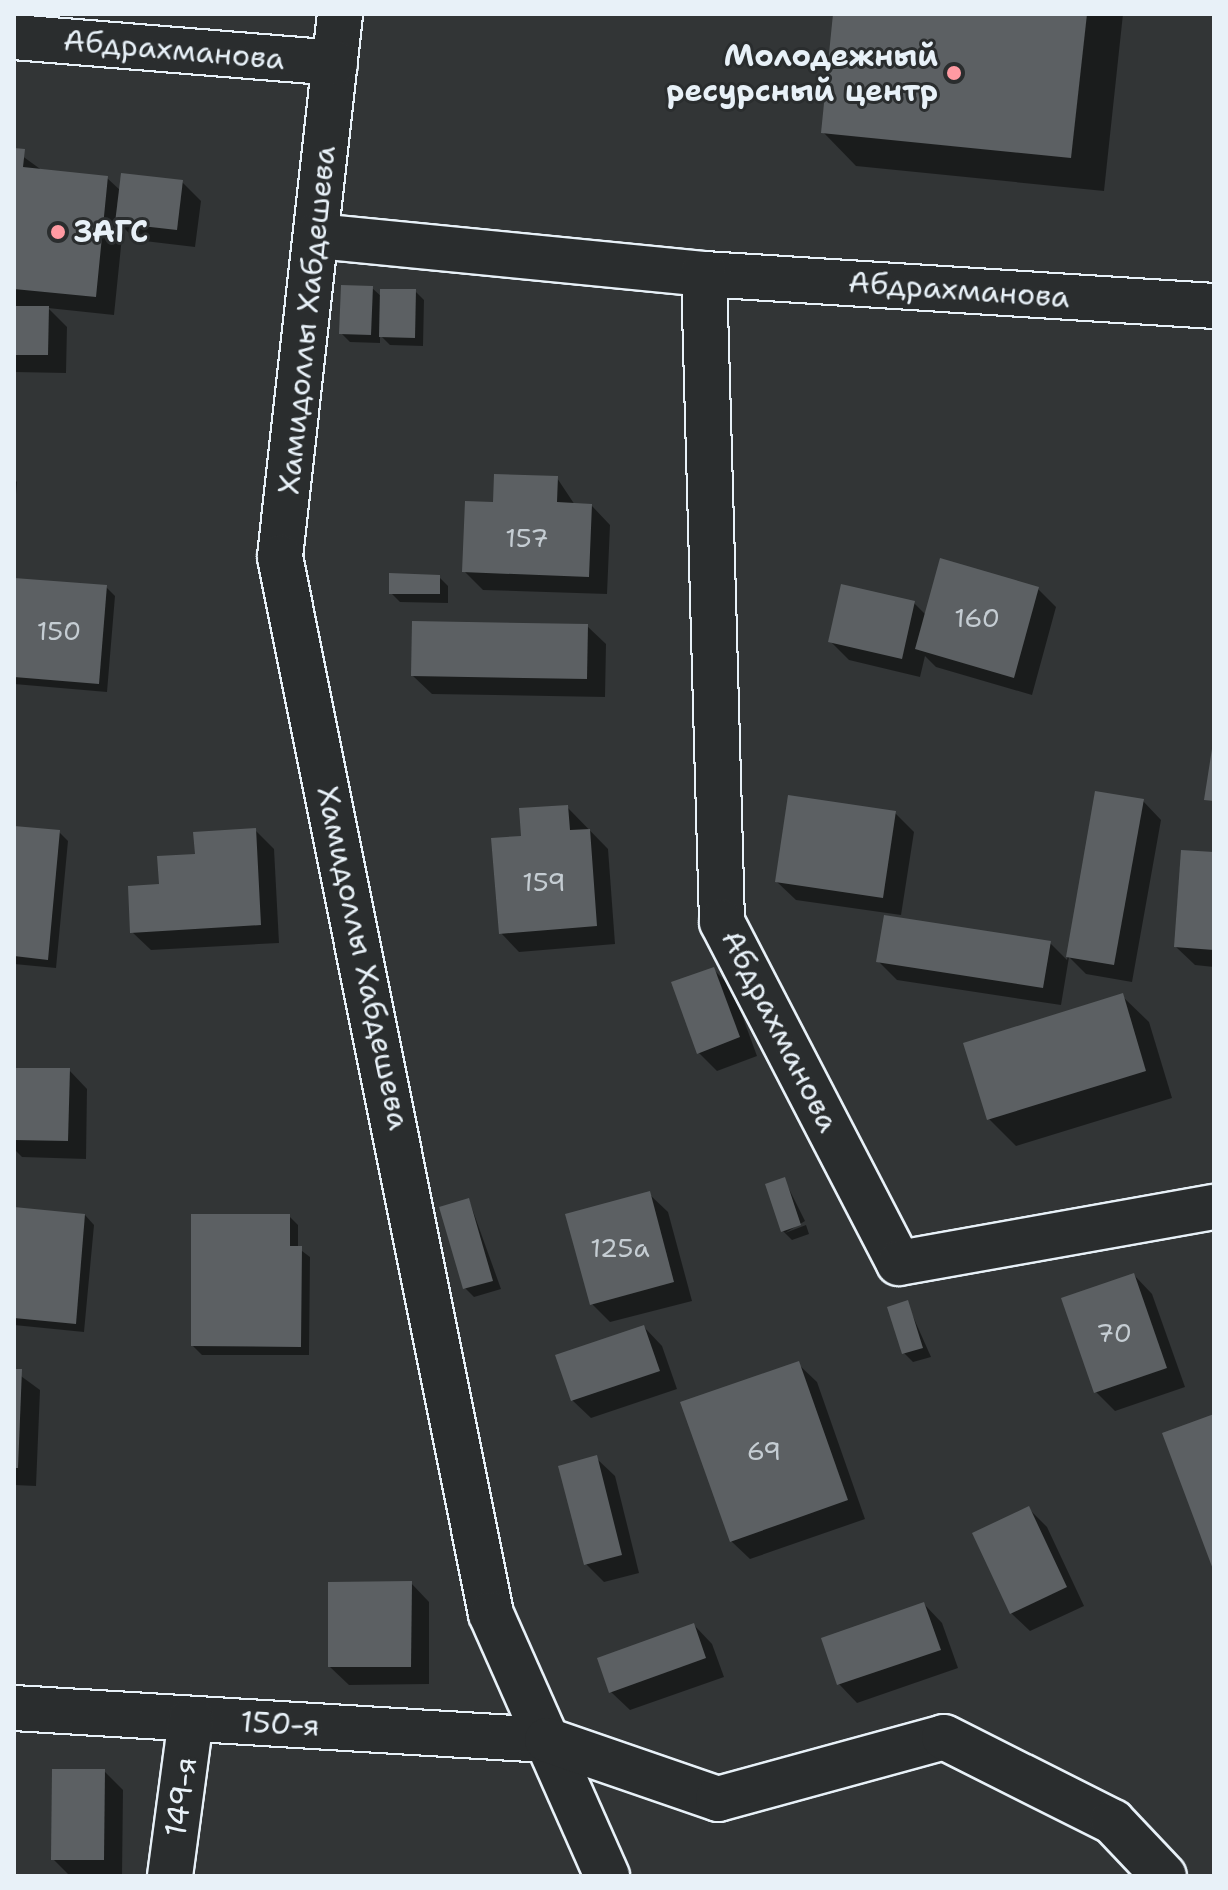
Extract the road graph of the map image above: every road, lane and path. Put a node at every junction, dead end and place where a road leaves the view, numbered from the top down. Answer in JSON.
{"nodes":[{"id":1,"x":340,"y":14,"type":"edge"},
{"id":2,"x":14,"y":37,"type":"edge"},
{"id":3,"x":335,"y":63,"type":"junction"},
{"id":4,"x":317,"y":236,"type":"junction"},
{"id":5,"x":704,"y":274,"type":"junction"},
{"id":6,"x":1214,"y":306,"type":"edge"},
{"id":7,"x":1214,"y":1207,"type":"edge"},
{"id":8,"x":14,"y":1708,"type":"edge"},
{"id":9,"x":191,"y":1719,"type":"junction"},
{"id":10,"x":547,"y":1740,"type":"junction"},
{"id":11,"x":170,"y":1876,"type":"edge"},
{"id":12,"x":607,"y":1876,"type":"edge"},
{"id":13,"x":1164,"y":1876,"type":"edge"}],
"edges":[{"from":1,"to":3,"type":"street","name":"Хамидоллы Хабдешева"},
{"from":2,"to":3,"type":"street","name":"Абдрахманова"},
{"from":3,"to":4,"type":"street","name":"Хамидоллы Хабдешева"},
{"from":4,"to":5,"type":"street","name":"Абдрахманова"},
{"from":4,"to":10,"type":"street","name":"Хамидоллы Хабдешева"},
{"from":5,"to":6,"type":"street","name":"Абдрахманова"},
{"from":5,"to":7,"type":"street","name":"Абдрахманова"},
{"from":8,"to":9,"type":"street","name":"150-я"},
{"from":9,"to":10,"type":"street","name":"150-я"},
{"from":9,"to":11,"type":"street","name":"149-я"},
{"from":10,"to":12,"type":"street","name":"Хамидоллы Хабдешева"},
{"from":10,"to":13,"type":"street","name":"150-я"}]}
